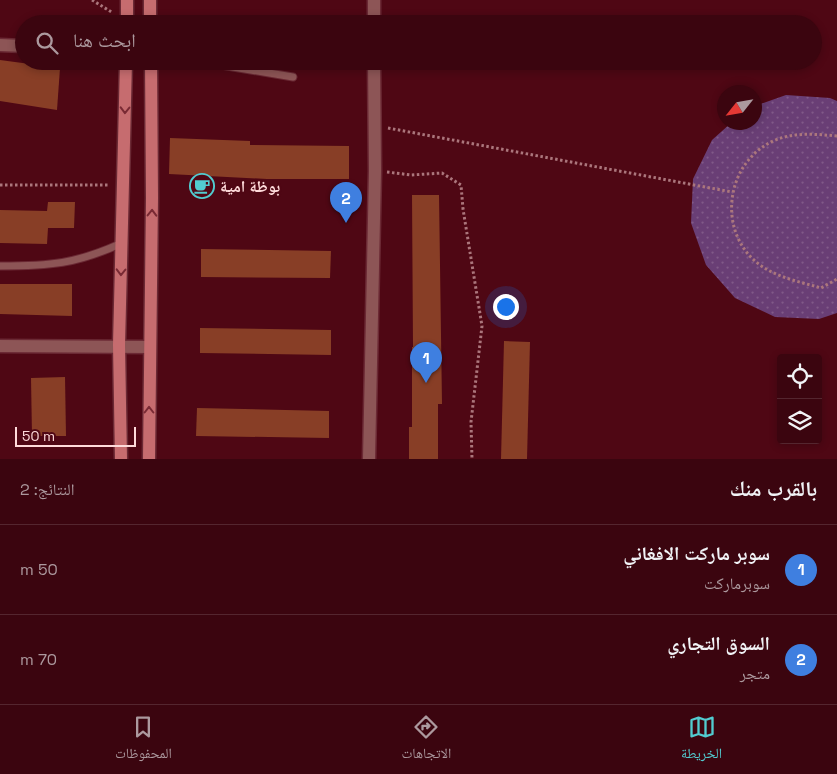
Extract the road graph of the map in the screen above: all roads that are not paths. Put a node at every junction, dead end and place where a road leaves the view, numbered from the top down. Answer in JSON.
{"nodes":[{"id":1,"x":127,"y":0,"type":"edge"},
{"id":2,"x":150,"y":0,"type":"edge"},
{"id":3,"x":374,"y":0,"type":"edge"},
{"id":4,"x":127,"y":15,"type":"edge"},
{"id":5,"x":150,"y":15,"type":"edge"},
{"id":6,"x":374,"y":15,"type":"edge"},
{"id":7,"x":0,"y":45,"type":"edge"},
{"id":8,"x":15,"y":46,"type":"edge"},
{"id":9,"x":126,"y":70,"type":"edge"},
{"id":10,"x":150,"y":70,"type":"edge"},
{"id":11,"x":251,"y":70,"type":"edge"},
{"id":12,"x":374,"y":70,"type":"edge"},
{"id":13,"x":293,"y":77,"type":"dead end"},
{"id":14,"x":122,"y":243,"type":"junction"},
{"id":15,"x":0,"y":266,"type":"edge"},
{"id":16,"x":0,"y":346,"type":"edge"},
{"id":17,"x":120,"y":346,"type":"junction"},
{"id":18,"x":149,"y":347,"type":"junction"},
{"id":19,"x":121,"y":459,"type":"edge"},
{"id":20,"x":149,"y":459,"type":"edge"},
{"id":21,"x":369,"y":459,"type":"edge"}],
"edges":[{"from":1,"to":4,"type":"main road"},
{"from":2,"to":5,"type":"main road"},
{"from":3,"to":6,"type":"street"},
{"from":7,"to":8,"type":"street"},
{"from":9,"to":14,"type":"main road","one_way":true},
{"from":18,"to":10,"type":"main road","one_way":true},
{"from":11,"to":13,"type":"lane"},
{"from":12,"to":21,"type":"street"},
{"from":14,"to":15,"type":"lane"},
{"from":14,"to":17,"type":"main road","one_way":true},
{"from":16,"to":17,"type":"street"},
{"from":17,"to":18,"type":"street"},
{"from":17,"to":19,"type":"main road"},
{"from":20,"to":18,"type":"main road","one_way":true}]}
